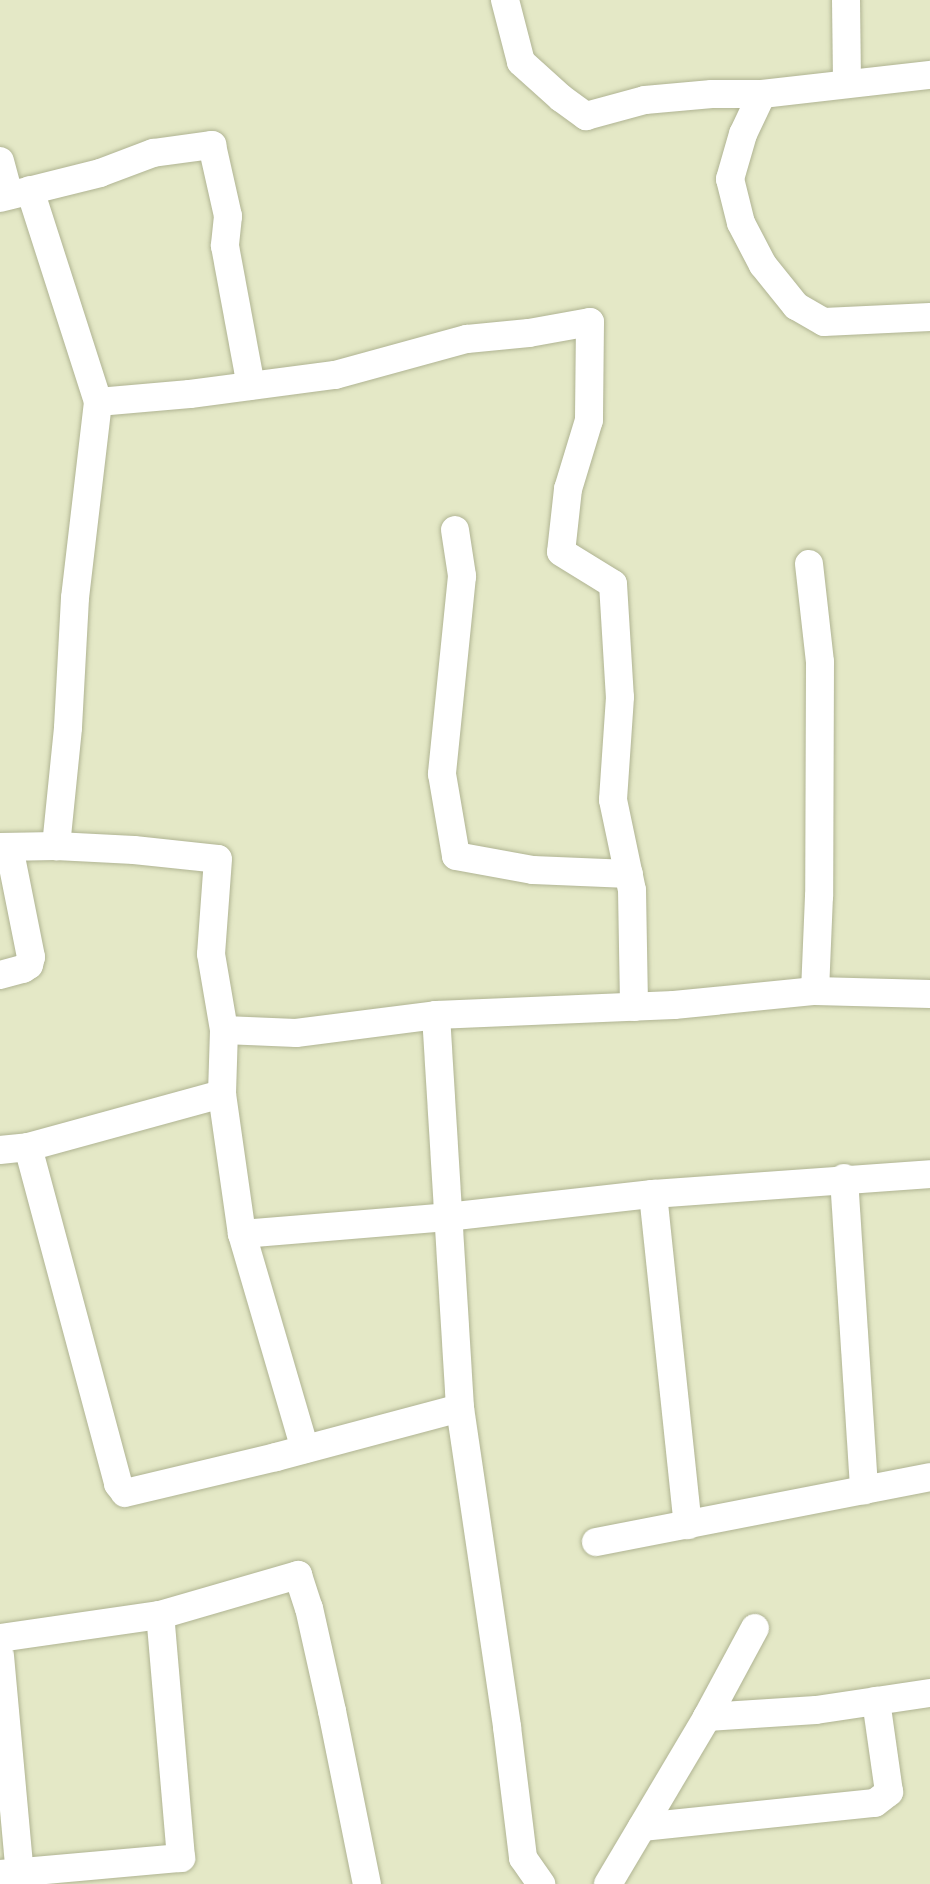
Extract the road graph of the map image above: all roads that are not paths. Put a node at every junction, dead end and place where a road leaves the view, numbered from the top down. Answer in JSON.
{"nodes":[{"id":1,"x":505,"y":0,"type":"edge"},
{"id":2,"x":846,"y":0,"type":"edge"},
{"id":3,"x":930,"y":75,"type":"edge"},
{"id":4,"x":847,"y":83,"type":"junction"},
{"id":5,"x":762,"y":94,"type":"junction"},
{"id":6,"x":0,"y":161,"type":"edge"},
{"id":7,"x":13,"y":194,"type":"edge"},
{"id":8,"x":930,"y":317,"type":"edge"},
{"id":9,"x":251,"y":386,"type":"junction"},
{"id":10,"x":98,"y":402,"type":"junction"},
{"id":11,"x":455,"y":530,"type":"dead end"},
{"id":12,"x":809,"y":564,"type":"dead end"},
{"id":13,"x":56,"y":846,"type":"junction"},
{"id":14,"x":5,"y":847,"type":"edge"},
{"id":15,"x":629,"y":874,"type":"junction"},
{"id":16,"x":0,"y":975,"type":"edge"},
{"id":17,"x":815,"y":991,"type":"junction"},
{"id":18,"x":930,"y":994,"type":"edge"},
{"id":19,"x":634,"y":1007,"type":"junction"},
{"id":20,"x":436,"y":1016,"type":"junction"},
{"id":21,"x":225,"y":1030,"type":"junction"},
{"id":22,"x":222,"y":1094,"type":"junction"},
{"id":23,"x":28,"y":1147,"type":"junction"},
{"id":24,"x":0,"y":1150,"type":"edge"},
{"id":25,"x":930,"y":1174,"type":"edge"},
{"id":26,"x":844,"y":1178,"type":"junction"},
{"id":27,"x":653,"y":1194,"type":"junction"},
{"id":28,"x":447,"y":1217,"type":"junction"},
{"id":29,"x":242,"y":1234,"type":"junction"},
{"id":30,"x":460,"y":1408,"type":"junction"},
{"id":31,"x":305,"y":1449,"type":"junction"},
{"id":32,"x":930,"y":1477,"type":"edge"},
{"id":33,"x":864,"y":1490,"type":"junction"},
{"id":34,"x":688,"y":1526,"type":"junction"},
{"id":35,"x":596,"y":1542,"type":"dead end"},
{"id":36,"x":160,"y":1615,"type":"junction"},
{"id":37,"x":755,"y":1628,"type":"dead end"},
{"id":38,"x":0,"y":1638,"type":"edge"},
{"id":39,"x":0,"y":1656,"type":"edge"},
{"id":40,"x":930,"y":1693,"type":"edge"},
{"id":41,"x":876,"y":1701,"type":"junction"},
{"id":42,"x":707,"y":1717,"type":"junction"},
{"id":43,"x":642,"y":1827,"type":"junction"},
{"id":44,"x":10,"y":1874,"type":"edge"},
{"id":45,"x":367,"y":1884,"type":"edge"},
{"id":46,"x":541,"y":1884,"type":"edge"},
{"id":47,"x":608,"y":1884,"type":"edge"}],
"edges":[{"from":1,"to":5,"type":"street"},
{"from":2,"to":4,"type":"street"},
{"from":3,"to":4,"type":"street"},
{"from":4,"to":5,"type":"street"},
{"from":5,"to":8,"type":"street"},
{"from":6,"to":7,"type":"street"},
{"from":7,"to":9,"type":"street"},
{"from":7,"to":10,"type":"street"},
{"from":9,"to":10,"type":"street"},
{"from":9,"to":15,"type":"street"},
{"from":10,"to":13,"type":"street"},
{"from":11,"to":15,"type":"street"},
{"from":12,"to":17,"type":"street"},
{"from":13,"to":14,"type":"street"},
{"from":13,"to":21,"type":"street"},
{"from":14,"to":16,"type":"street"},
{"from":15,"to":19,"type":"street"},
{"from":17,"to":18,"type":"street"},
{"from":17,"to":19,"type":"street"},
{"from":19,"to":20,"type":"street"},
{"from":20,"to":21,"type":"street"},
{"from":20,"to":28,"type":"street"},
{"from":21,"to":22,"type":"street"},
{"from":22,"to":23,"type":"street"},
{"from":22,"to":29,"type":"street"},
{"from":23,"to":24,"type":"street"},
{"from":23,"to":31,"type":"street"},
{"from":25,"to":26,"type":"street"},
{"from":26,"to":27,"type":"street"},
{"from":26,"to":33,"type":"street"},
{"from":27,"to":28,"type":"street"},
{"from":27,"to":34,"type":"street"},
{"from":28,"to":29,"type":"street"},
{"from":28,"to":30,"type":"street"},
{"from":29,"to":31,"type":"street"},
{"from":30,"to":31,"type":"street"},
{"from":30,"to":46,"type":"street"},
{"from":32,"to":33,"type":"street"},
{"from":33,"to":34,"type":"street"},
{"from":34,"to":35,"type":"street"},
{"from":36,"to":38,"type":"street"},
{"from":36,"to":44,"type":"street"},
{"from":36,"to":45,"type":"street"},
{"from":37,"to":42,"type":"street"},
{"from":39,"to":44,"type":"street"},
{"from":40,"to":41,"type":"street"},
{"from":41,"to":42,"type":"street"},
{"from":41,"to":43,"type":"street"},
{"from":42,"to":43,"type":"street"},
{"from":43,"to":47,"type":"street"}]}
